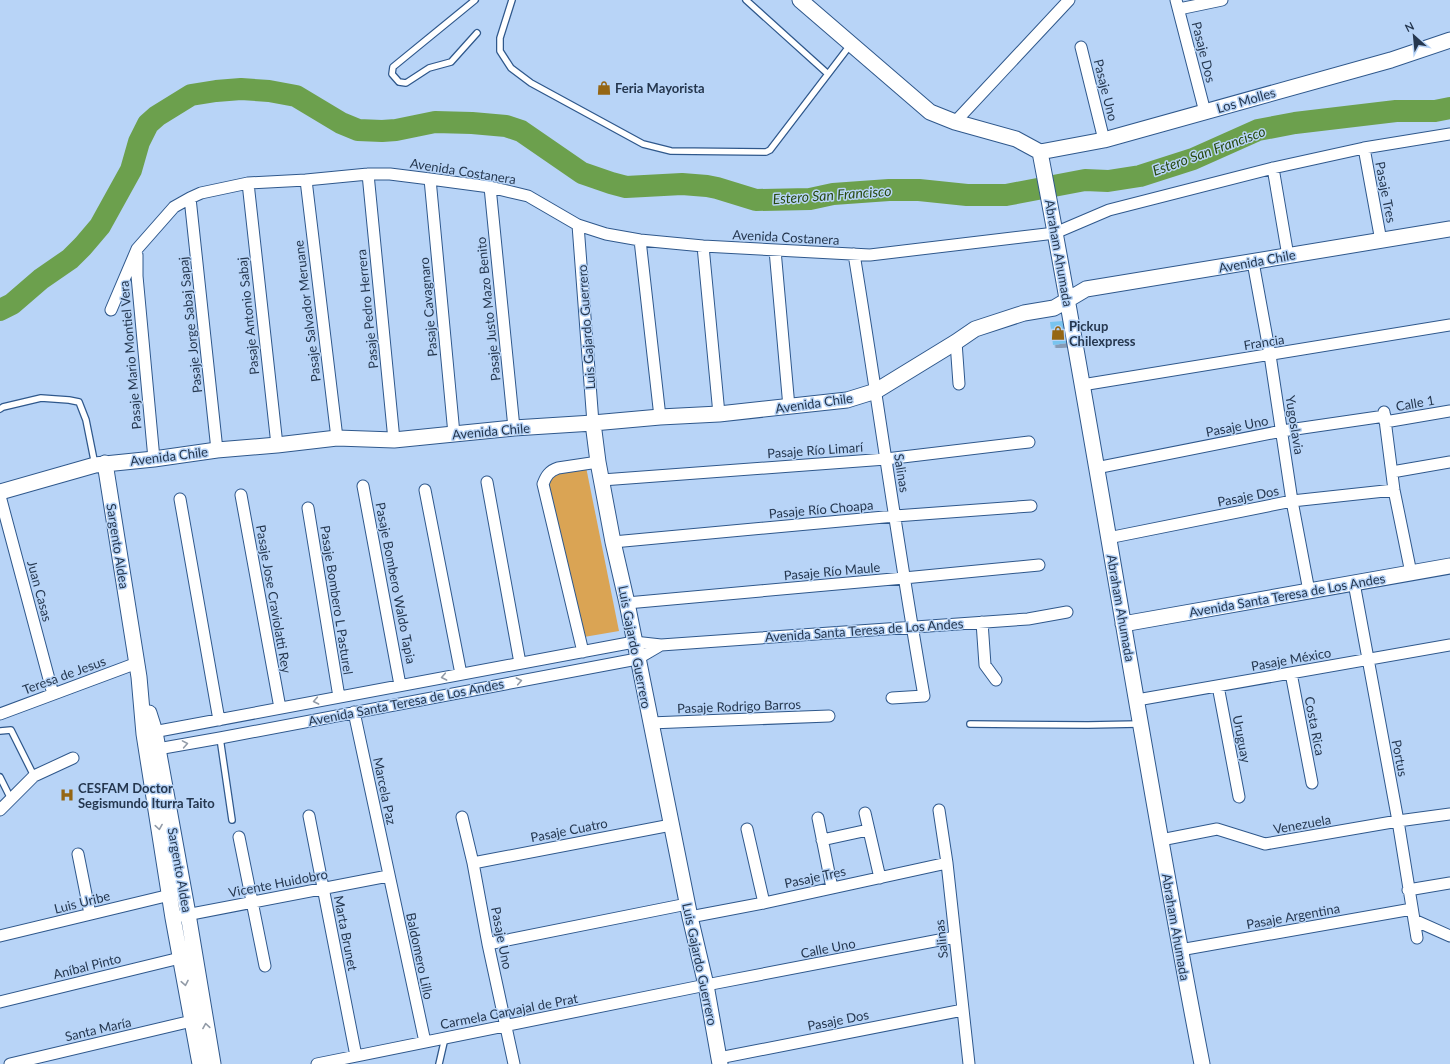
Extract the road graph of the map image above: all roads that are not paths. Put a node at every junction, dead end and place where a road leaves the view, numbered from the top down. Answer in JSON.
{"nodes":[{"id":1,"x":475,"y":0,"type":"edge"},
{"id":2,"x":512,"y":0,"type":"edge"},
{"id":3,"x":746,"y":0,"type":"edge"},
{"id":4,"x":800,"y":0,"type":"edge"},
{"id":5,"x":1069,"y":0,"type":"edge"},
{"id":6,"x":1222,"y":0,"type":"edge"},
{"id":7,"x":1178,"y":5,"type":"edge"},
{"id":8,"x":478,"y":33,"type":"dead end"},
{"id":9,"x":1450,"y":40,"type":"edge"},
{"id":10,"x":851,"y":44,"type":"junction"},
{"id":11,"x":1081,"y":47,"type":"dead end"},
{"id":12,"x":828,"y":74,"type":"junction"},
{"id":13,"x":1205,"y":112,"type":"junction"},
{"id":14,"x":955,"y":122,"type":"junction"},
{"id":15,"x":1450,"y":134,"type":"edge"},
{"id":16,"x":1104,"y":140,"type":"junction"},
{"id":17,"x":1364,"y":148,"type":"junction"},
{"id":18,"x":1041,"y":159,"type":"junction"},
{"id":19,"x":1273,"y":168,"type":"junction"},
{"id":20,"x":368,"y":174,"type":"junction"},
{"id":21,"x":430,"y":178,"type":"junction"},
{"id":22,"x":306,"y":180,"type":"junction"},
{"id":23,"x":248,"y":183,"type":"junction"},
{"id":24,"x":490,"y":188,"type":"junction"},
{"id":25,"x":190,"y":198,"type":"junction"},
{"id":26,"x":578,"y":225,"type":"junction"},
{"id":27,"x":1450,"y":229,"type":"edge"},
{"id":28,"x":1056,"y":233,"type":"junction"},
{"id":29,"x":640,"y":240,"type":"junction"},
{"id":30,"x":1382,"y":242,"type":"junction"},
{"id":31,"x":703,"y":246,"type":"junction"},
{"id":32,"x":137,"y":249,"type":"junction"},
{"id":33,"x":776,"y":250,"type":"junction"},
{"id":34,"x":854,"y":254,"type":"junction"},
{"id":35,"x":1288,"y":256,"type":"junction"},
{"id":36,"x":1253,"y":262,"type":"junction"},
{"id":37,"x":1067,"y":300,"type":"junction"},
{"id":38,"x":111,"y":310,"type":"dead end"},
{"id":39,"x":1450,"y":325,"type":"edge"},
{"id":40,"x":956,"y":342,"type":"junction"},
{"id":41,"x":1270,"y":355,"type":"junction"},
{"id":42,"x":959,"y":384,"type":"dead end"},
{"id":43,"x":1082,"y":386,"type":"junction"},
{"id":44,"x":876,"y":391,"type":"junction"},
{"id":45,"x":789,"y":407,"type":"junction"},
{"id":46,"x":0,"y":409,"type":"edge"},
{"id":47,"x":1450,"y":411,"type":"edge"},
{"id":48,"x":719,"y":414,"type":"junction"},
{"id":49,"x":660,"y":417,"type":"junction"},
{"id":50,"x":1385,"y":417,"type":"junction"},
{"id":51,"x":593,"y":424,"type":"junction"},
{"id":52,"x":514,"y":428,"type":"junction"},
{"id":53,"x":1282,"y":431,"type":"junction"},
{"id":54,"x":454,"y":434,"type":"junction"},
{"id":55,"x":337,"y":438,"type":"junction"},
{"id":56,"x":394,"y":440,"type":"junction"},
{"id":57,"x":1029,"y":442,"type":"dead end"},
{"id":58,"x":277,"y":445,"type":"junction"},
{"id":59,"x":217,"y":450,"type":"junction"},
{"id":60,"x":154,"y":459,"type":"junction"},
{"id":61,"x":886,"y":459,"type":"junction"},
{"id":62,"x":598,"y":462,"type":"junction"},
{"id":63,"x":1450,"y":462,"type":"edge"},
{"id":64,"x":100,"y":464,"type":"junction"},
{"id":65,"x":1096,"y":468,"type":"junction"},
{"id":66,"x":1392,"y":472,"type":"junction"},
{"id":67,"x":602,"y":480,"type":"junction"},
{"id":68,"x":487,"y":482,"type":"dead end"},
{"id":69,"x":363,"y":486,"type":"dead end"},
{"id":70,"x":425,"y":490,"type":"dead end"},
{"id":71,"x":1394,"y":490,"type":"junction"},
{"id":72,"x":0,"y":492,"type":"edge"},
{"id":73,"x":241,"y":495,"type":"dead end"},
{"id":74,"x":0,"y":496,"type":"edge"},
{"id":75,"x":180,"y":499,"type":"dead end"},
{"id":76,"x":1292,"y":501,"type":"junction"},
{"id":77,"x":1031,"y":506,"type":"dead end"},
{"id":78,"x":308,"y":508,"type":"dead end"},
{"id":79,"x":895,"y":516,"type":"junction"},
{"id":80,"x":1108,"y":538,"type":"junction"},
{"id":81,"x":613,"y":542,"type":"junction"},
{"id":82,"x":1039,"y":565,"type":"dead end"},
{"id":83,"x":1450,"y":566,"type":"edge"},
{"id":84,"x":1411,"y":573,"type":"junction"},
{"id":85,"x":904,"y":578,"type":"junction"},
{"id":86,"x":1354,"y":583,"type":"junction"},
{"id":87,"x":1309,"y":591,"type":"junction"},
{"id":88,"x":627,"y":603,"type":"junction"},
{"id":89,"x":1067,"y":612,"type":"dead end"},
{"id":90,"x":982,"y":622,"type":"junction"},
{"id":91,"x":1123,"y":624,"type":"junction"},
{"id":92,"x":912,"y":626,"type":"junction"},
{"id":93,"x":634,"y":642,"type":"junction"},
{"id":94,"x":661,"y":645,"type":"junction"},
{"id":95,"x":1450,"y":645,"type":"edge"},
{"id":96,"x":583,"y":652,"type":"junction"},
{"id":97,"x":637,"y":659,"type":"junction"},
{"id":98,"x":1368,"y":660,"type":"junction"},
{"id":99,"x":520,"y":663,"type":"junction"},
{"id":100,"x":138,"y":670,"type":"junction"},
{"id":101,"x":1291,"y":673,"type":"junction"},
{"id":102,"x":461,"y":674,"type":"junction"},
{"id":103,"x":996,"y":680,"type":"dead end"},
{"id":104,"x":400,"y":685,"type":"junction"},
{"id":105,"x":1218,"y":686,"type":"junction"},
{"id":106,"x":53,"y":694,"type":"junction"},
{"id":107,"x":339,"y":697,"type":"junction"},
{"id":108,"x":892,"y":698,"type":"dead end"},
{"id":109,"x":1137,"y":700,"type":"junction"},
{"id":110,"x":280,"y":708,"type":"junction"},
{"id":111,"x":354,"y":712,"type":"junction"},
{"id":112,"x":0,"y":714,"type":"edge"},
{"id":113,"x":829,"y":716,"type":"dead end"},
{"id":114,"x":219,"y":720,"type":"junction"},
{"id":115,"x":650,"y":724,"type":"junction"},
{"id":116,"x":970,"y":724,"type":"dead end"},
{"id":117,"x":1141,"y":724,"type":"junction"},
{"id":118,"x":0,"y":731,"type":"edge"},
{"id":119,"x":149,"y":733,"type":"junction"},
{"id":120,"x":220,"y":738,"type":"junction"},
{"id":121,"x":152,"y":750,"type":"junction"},
{"id":122,"x":74,"y":758,"type":"dead end"},
{"id":123,"x":34,"y":776,"type":"junction"},
{"id":124,"x":0,"y":777,"type":"edge"},
{"id":125,"x":1312,"y":783,"type":"dead end"},
{"id":126,"x":1239,"y":797,"type":"dead end"},
{"id":127,"x":11,"y":799,"type":"junction"},
{"id":128,"x":0,"y":810,"type":"edge"},
{"id":129,"x":939,"y":810,"type":"dead end"},
{"id":130,"x":865,"y":813,"type":"dead end"},
{"id":131,"x":1450,"y":814,"type":"edge"},
{"id":132,"x":309,"y":816,"type":"dead end"},
{"id":133,"x":462,"y":817,"type":"dead end"},
{"id":134,"x":818,"y":818,"type":"dead end"},
{"id":135,"x":232,"y":820,"type":"dead end"},
{"id":136,"x":1398,"y":821,"type":"junction"},
{"id":137,"x":671,"y":825,"type":"junction"},
{"id":138,"x":747,"y":830,"type":"dead end"},
{"id":139,"x":868,"y":830,"type":"junction"},
{"id":140,"x":239,"y":838,"type":"dead end"},
{"id":141,"x":822,"y":840,"type":"junction"},
{"id":142,"x":1161,"y":840,"type":"junction"},
{"id":143,"x":78,"y":854,"type":"dead end"},
{"id":144,"x":473,"y":863,"type":"junction"},
{"id":145,"x":946,"y":863,"type":"junction"},
{"id":146,"x":388,"y":876,"type":"junction"},
{"id":147,"x":880,"y":878,"type":"junction"},
{"id":148,"x":1450,"y":883,"type":"edge"},
{"id":149,"x":323,"y":888,"type":"junction"},
{"id":150,"x":832,"y":888,"type":"junction"},
{"id":151,"x":1408,"y":890,"type":"junction"},
{"id":152,"x":170,"y":894,"type":"junction"},
{"id":153,"x":252,"y":902,"type":"junction"},
{"id":154,"x":764,"y":903,"type":"junction"},
{"id":155,"x":1412,"y":909,"type":"junction"},
{"id":156,"x":688,"y":911,"type":"junction"},
{"id":157,"x":90,"y":914,"type":"junction"},
{"id":158,"x":188,"y":914,"type":"junction"},
{"id":159,"x":173,"y":917,"type":"junction"},
{"id":160,"x":1414,"y":920,"type":"junction"},
{"id":161,"x":0,"y":936,"type":"edge"},
{"id":162,"x":1450,"y":936,"type":"edge"},
{"id":163,"x":955,"y":938,"type":"junction"},
{"id":164,"x":1417,"y":938,"type":"dead end"},
{"id":165,"x":488,"y":944,"type":"junction"},
{"id":166,"x":1180,"y":950,"type":"junction"},
{"id":167,"x":180,"y":958,"type":"junction"},
{"id":168,"x":265,"y":966,"type":"dead end"},
{"id":169,"x":706,"y":985,"type":"junction"},
{"id":170,"x":0,"y":1002,"type":"edge"},
{"id":171,"x":963,"y":1010,"type":"junction"},
{"id":172,"x":192,"y":1022,"type":"junction"},
{"id":173,"x":506,"y":1026,"type":"junction"},
{"id":174,"x":445,"y":1038,"type":"junction"},
{"id":175,"x":425,"y":1042,"type":"junction"},
{"id":176,"x":356,"y":1056,"type":"junction"},
{"id":177,"x":720,"y":1061,"type":"edge"},
{"id":178,"x":10,"y":1064,"type":"edge"},
{"id":179,"x":200,"y":1064,"type":"edge"},
{"id":180,"x":213,"y":1064,"type":"edge"},
{"id":181,"x":317,"y":1064,"type":"edge"},
{"id":182,"x":439,"y":1064,"type":"edge"},
{"id":183,"x":514,"y":1064,"type":"edge"},
{"id":184,"x":969,"y":1064,"type":"edge"},
{"id":185,"x":1202,"y":1064,"type":"edge"}],
"edges":[{"from":1,"to":8,"type":"lane"},
{"from":2,"to":12,"type":"lane"},
{"from":3,"to":12,"type":"lane"},
{"from":4,"to":10,"type":"street"},
{"from":5,"to":14,"type":"street"},
{"from":6,"to":7,"type":"street"},
{"from":7,"to":13,"type":"street","name":"Pasaje Dos"},
{"from":9,"to":13,"type":"street","name":"Los Molles"},
{"from":10,"to":12,"type":"lane"},
{"from":10,"to":14,"type":"street"},
{"from":11,"to":16,"type":"street","name":"Pasaje Uno"},
{"from":13,"to":16,"type":"street","name":"Los Molles"},
{"from":14,"to":18,"type":"street"},
{"from":15,"to":17,"type":"street","name":"Avenida Costanera"},
{"from":16,"to":18,"type":"street","name":"Los Molles"},
{"from":17,"to":19,"type":"street","name":"Avenida Costanera"},
{"from":17,"to":30,"type":"street","name":"Pasaje Tres"},
{"from":18,"to":28,"type":"street","name":"Abraham Ahumada"},
{"from":19,"to":28,"type":"street","name":"Avenida Costanera"},
{"from":19,"to":35,"type":"street"},
{"from":20,"to":21,"type":"street","name":"Avenida Costanera"},
{"from":20,"to":22,"type":"street","name":"Avenida Costanera"},
{"from":20,"to":56,"type":"street","name":"Pasaje Pedro Herrera"},
{"from":21,"to":24,"type":"street","name":"Avenida Costanera"},
{"from":21,"to":54,"type":"street","name":"Pasaje Cavagnaro"},
{"from":22,"to":23,"type":"street","name":"Avenida Costanera"},
{"from":22,"to":55,"type":"street","name":"Pasaje Salvador Meruane"},
{"from":23,"to":25,"type":"street","name":"Avenida Costanera"},
{"from":23,"to":58,"type":"street","name":"Pasaje Antonio Sabaj"},
{"from":24,"to":26,"type":"street","name":"Avenida Costanera"},
{"from":24,"to":52,"type":"street","name":"Pasaje Justo Mazo Benito"},
{"from":25,"to":32,"type":"street","name":"Avenida Costanera"},
{"from":25,"to":59,"type":"street","name":"Pasaje Jorge Sabaj Sapaj"},
{"from":26,"to":29,"type":"street","name":"Avenida Costanera"},
{"from":26,"to":51,"type":"street","name":"Luis Gajardo Guerrero"},
{"from":27,"to":30,"type":"street","name":"Avenida Chile"},
{"from":28,"to":34,"type":"street","name":"Avenida Costanera"},
{"from":28,"to":37,"type":"street","name":"Abraham Ahumada"},
{"from":29,"to":31,"type":"street","name":"Avenida Costanera"},
{"from":29,"to":49,"type":"street"},
{"from":30,"to":35,"type":"street","name":"Avenida Chile"},
{"from":31,"to":33,"type":"street","name":"Avenida Costanera"},
{"from":31,"to":48,"type":"street"},
{"from":32,"to":38,"type":"street","name":"Avenida Costanera"},
{"from":32,"to":60,"type":"street","name":"Pasaje Mario Montiel Vera"},
{"from":33,"to":34,"type":"street","name":"Avenida Costanera"},
{"from":33,"to":45,"type":"street"},
{"from":34,"to":44,"type":"street","name":"Salinas"},
{"from":35,"to":36,"type":"street","name":"Avenida Chile"},
{"from":36,"to":37,"type":"street","name":"Avenida Chile"},
{"from":36,"to":41,"type":"street","name":"Yugoslavia"},
{"from":37,"to":40,"type":"street","name":"Avenida Chile"},
{"from":37,"to":43,"type":"street","name":"Abraham Ahumada"},
{"from":39,"to":41,"type":"street","name":"Francia"},
{"from":40,"to":42,"type":"street"},
{"from":40,"to":44,"type":"street","name":"Avenida Chile"},
{"from":41,"to":43,"type":"street","name":"Francia"},
{"from":41,"to":53,"type":"street","name":"Yugoslavia"},
{"from":43,"to":65,"type":"street","name":"Abraham Ahumada"},
{"from":44,"to":45,"type":"street","name":"Avenida Chile"},
{"from":44,"to":61,"type":"street","name":"Salinas"},
{"from":45,"to":48,"type":"street","name":"Avenida Chile"},
{"from":46,"to":64,"type":"lane"},
{"from":47,"to":50,"type":"street","name":"Calle 1"},
{"from":48,"to":49,"type":"street","name":"Avenida Chile"},
{"from":49,"to":51,"type":"street","name":"Avenida Chile"},
{"from":50,"to":53,"type":"street","name":"Pasaje Uno"},
{"from":50,"to":66,"type":"street"},
{"from":51,"to":52,"type":"street","name":"Avenida Chile"},
{"from":51,"to":62,"type":"street","name":"Luis Gajardo Guerrero"},
{"from":52,"to":54,"type":"street","name":"Avenida Chile"},
{"from":53,"to":65,"type":"street","name":"Pasaje Uno"},
{"from":53,"to":76,"type":"street","name":"Yugoslavia"},
{"from":54,"to":56,"type":"street","name":"Avenida Chile"},
{"from":55,"to":56,"type":"street","name":"Avenida Chile"},
{"from":55,"to":58,"type":"street","name":"Avenida Chile"},
{"from":57,"to":61,"type":"street","name":"Pasaje Río Limarí"},
{"from":58,"to":59,"type":"street","name":"Avenida Chile"},
{"from":59,"to":60,"type":"street","name":"Avenida Chile"},
{"from":60,"to":64,"type":"street","name":"Avenida Chile"},
{"from":61,"to":67,"type":"street","name":"Pasaje Río Limarí"},
{"from":61,"to":79,"type":"street","name":"Salinas"},
{"from":62,"to":67,"type":"street","name":"Luis Gajardo Guerrero"},
{"from":62,"to":96,"type":"street"},
{"from":63,"to":66,"type":"street"},
{"from":64,"to":72,"type":"street","name":"Avenida Chile"},
{"from":64,"to":100,"type":"street","name":"Sargento Aldea"},
{"from":65,"to":80,"type":"street","name":"Abraham Ahumada"},
{"from":66,"to":71,"type":"street"},
{"from":67,"to":81,"type":"street","name":"Luis Gajardo Guerrero"},
{"from":68,"to":99,"type":"street"},
{"from":69,"to":104,"type":"street","name":"Pasaje Bombero Waldo Tapia"},
{"from":70,"to":102,"type":"street"},
{"from":71,"to":76,"type":"street","name":"Pasaje Dos"},
{"from":71,"to":84,"type":"street"},
{"from":73,"to":110,"type":"street","name":"Pasaje Jose Craviolatti Rey"},
{"from":74,"to":106,"type":"street","name":"Juan Casas"},
{"from":75,"to":114,"type":"street"},
{"from":76,"to":80,"type":"street","name":"Pasaje Dos"},
{"from":76,"to":87,"type":"street","name":"Yugoslavia"},
{"from":77,"to":79,"type":"street","name":"Pasaje Río Choapa"},
{"from":78,"to":107,"type":"street","name":"Pasaje Bombero L Pasturel"},
{"from":79,"to":81,"type":"street","name":"Pasaje Río Choapa"},
{"from":79,"to":85,"type":"street","name":"Salinas"},
{"from":80,"to":91,"type":"street","name":"Abraham Ahumada"},
{"from":81,"to":88,"type":"street","name":"Luis Gajardo Guerrero"},
{"from":82,"to":85,"type":"street","name":"Pasaje Río Maule"},
{"from":83,"to":84,"type":"street","name":"Avenida Santa Teresa de Los Andes"},
{"from":84,"to":86,"type":"street","name":"Avenida Santa Teresa de Los Andes"},
{"from":85,"to":88,"type":"street","name":"Pasaje Río Maule"},
{"from":85,"to":92,"type":"street","name":"Salinas"},
{"from":86,"to":87,"type":"street","name":"Avenida Santa Teresa de Los Andes"},
{"from":86,"to":98,"type":"street","name":"Portus"},
{"from":87,"to":91,"type":"street","name":"Avenida Santa Teresa de Los Andes"},
{"from":88,"to":93,"type":"street","name":"Luis Gajardo Guerrero"},
{"from":89,"to":90,"type":"street","name":"Avenida Santa Teresa de Los Andes"},
{"from":90,"to":92,"type":"street","name":"Avenida Santa Teresa de Los Andes"},
{"from":90,"to":103,"type":"street"},
{"from":91,"to":109,"type":"street","name":"Abraham Ahumada"},
{"from":92,"to":94,"type":"street","name":"Avenida Santa Teresa de Los Andes"},
{"from":92,"to":108,"type":"street","name":"Salinas"},
{"from":93,"to":94,"type":"street","name":"Avenida Santa Teresa de Los Andes"},
{"from":93,"to":96,"type":"street","name":"Avenida Santa Teresa de Los Andes"},
{"from":93,"to":97,"type":"street","name":"Luis Gajardo Guerrero"},
{"from":94,"to":97,"type":"street","name":"Avenida Santa Teresa de Los Andes"},
{"from":95,"to":98,"type":"street","name":"Pasaje México"},
{"from":96,"to":99,"type":"street","name":"Avenida Santa Teresa de Los Andes"},
{"from":111,"to":97,"type":"street","name":"Avenida Santa Teresa de Los Andes","one_way":true},
{"from":97,"to":115,"type":"street","name":"Luis Gajardo Guerrero"},
{"from":98,"to":101,"type":"street","name":"Pasaje México"},
{"from":98,"to":136,"type":"street","name":"Portus"},
{"from":99,"to":102,"type":"street","name":"Avenida Santa Teresa de Los Andes"},
{"from":100,"to":106,"type":"street","name":"Teresa de Jesus"},
{"from":100,"to":119,"type":"street","name":"Sargento Aldea"},
{"from":101,"to":105,"type":"street","name":"Pasaje México"},
{"from":101,"to":125,"type":"street","name":"Costa Rica"},
{"from":102,"to":104,"type":"street","name":"Avenida Santa Teresa de Los Andes","one_way":true},
{"from":104,"to":107,"type":"street","name":"Avenida Santa Teresa de Los Andes"},
{"from":105,"to":109,"type":"street","name":"Pasaje México"},
{"from":105,"to":126,"type":"street","name":"Uruguay"},
{"from":106,"to":112,"type":"street","name":"Teresa de Jesus"},
{"from":107,"to":110,"type":"street","name":"Avenida Santa Teresa de Los Andes","one_way":true},
{"from":109,"to":117,"type":"street","name":"Abraham Ahumada"},
{"from":110,"to":114,"type":"street","name":"Avenida Santa Teresa de Los Andes"},
{"from":111,"to":120,"type":"street","name":"Avenida Santa Teresa de Los Andes"},
{"from":111,"to":146,"type":"street","name":"Marcela Paz"},
{"from":113,"to":115,"type":"street","name":"Pasaje Rodrigo Barros"},
{"from":114,"to":119,"type":"street","name":"Avenida Santa Teresa de Los Andes"},
{"from":115,"to":137,"type":"street","name":"Luis Gajardo Guerrero"},
{"from":116,"to":117,"type":"lane"},
{"from":117,"to":142,"type":"street","name":"Abraham Ahumada"},
{"from":118,"to":123,"type":"lane"},
{"from":119,"to":121,"type":"street","name":"Sargento Aldea"},
{"from":121,"to":120,"type":"street","name":"Avenida Santa Teresa de Los Andes","one_way":true},
{"from":120,"to":135,"type":"lane"},
{"from":121,"to":152,"type":"street","name":"Sargento Aldea","one_way":true},
{"from":121,"to":158,"type":"street","name":"Sargento Aldea"},
{"from":122,"to":123,"type":"street"},
{"from":123,"to":127,"type":"street"},
{"from":124,"to":127,"type":"lane"},
{"from":127,"to":128,"type":"street"},
{"from":129,"to":145,"type":"street","name":"Salinas"},
{"from":130,"to":139,"type":"street"},
{"from":131,"to":136,"type":"street","name":"Venezuela"},
{"from":132,"to":149,"type":"street","name":"Marta Brunet"},
{"from":133,"to":144,"type":"street","name":"Pasaje Uno"},
{"from":134,"to":141,"type":"street"},
{"from":136,"to":142,"type":"street","name":"Venezuela"},
{"from":136,"to":151,"type":"street","name":"Portus"},
{"from":137,"to":144,"type":"street","name":"Pasaje Cuatro"},
{"from":137,"to":156,"type":"street","name":"Luis Gajardo Guerrero"},
{"from":138,"to":154,"type":"street"},
{"from":139,"to":141,"type":"street"},
{"from":139,"to":147,"type":"street"},
{"from":140,"to":153,"type":"street"},
{"from":141,"to":150,"type":"street"},
{"from":142,"to":166,"type":"street","name":"Abraham Ahumada"},
{"from":143,"to":157,"type":"street"},
{"from":144,"to":165,"type":"street","name":"Pasaje Uno"},
{"from":145,"to":147,"type":"street","name":"Pasaje Tres"},
{"from":145,"to":163,"type":"street","name":"Salinas"},
{"from":146,"to":149,"type":"street","name":"Vicente Huidobro"},
{"from":146,"to":175,"type":"street","name":"Baldomero Lillo"},
{"from":147,"to":150,"type":"street","name":"Pasaje Tres"},
{"from":148,"to":151,"type":"street"},
{"from":149,"to":153,"type":"street","name":"Vicente Huidobro"},
{"from":149,"to":176,"type":"street","name":"Marta Brunet"},
{"from":150,"to":154,"type":"street","name":"Pasaje Tres"},
{"from":151,"to":155,"type":"street","name":"Portus"},
{"from":152,"to":157,"type":"street","name":"Luis Uribe"},
{"from":152,"to":159,"type":"street","name":"Sargento Aldea"},
{"from":153,"to":158,"type":"street","name":"Vicente Huidobro"},
{"from":153,"to":168,"type":"street"},
{"from":154,"to":156,"type":"street","name":"Pasaje Tres"},
{"from":155,"to":160,"type":"street","name":"Portus"},
{"from":155,"to":166,"type":"street","name":"Pasaje Argentina"},
{"from":156,"to":165,"type":"street","name":"Pasaje Tres"},
{"from":156,"to":169,"type":"street","name":"Luis Gajardo Guerrero"},
{"from":157,"to":161,"type":"street","name":"Luis Uribe"},
{"from":158,"to":159,"type":"street","name":"Vicente Huidobro"},
{"from":180,"to":158,"type":"street","name":"Sargento Aldea","one_way":true},
{"from":159,"to":167,"type":"street","name":"Sargento Aldea"},
{"from":160,"to":162,"type":"street"},
{"from":160,"to":164,"type":"street","name":"Portus"},
{"from":163,"to":169,"type":"street","name":"Calle Uno"},
{"from":163,"to":171,"type":"street","name":"Salinas"},
{"from":165,"to":173,"type":"street","name":"Pasaje Uno"},
{"from":166,"to":185,"type":"street","name":"Abraham Ahumada"},
{"from":167,"to":170,"type":"street","name":"Aníbal Pinto"},
{"from":167,"to":172,"type":"street","name":"Sargento Aldea","one_way":true},
{"from":169,"to":173,"type":"street","name":"Carmela Carvajal de Prat"},
{"from":169,"to":177,"type":"street","name":"Luis Gajardo Guerrero"},
{"from":171,"to":177,"type":"street","name":"Pasaje Dos"},
{"from":171,"to":184,"type":"street","name":"Salinas"},
{"from":172,"to":178,"type":"street","name":"Santa María"},
{"from":172,"to":179,"type":"street","name":"Sargento Aldea"},
{"from":173,"to":174,"type":"street","name":"Carmela Carvajal de Prat"},
{"from":173,"to":183,"type":"street","name":"Pasaje Uno"},
{"from":174,"to":175,"type":"street","name":"Carmela Carvajal de Prat"},
{"from":174,"to":182,"type":"lane"},
{"from":175,"to":176,"type":"street","name":"Carmela Carvajal de Prat"},
{"from":176,"to":181,"type":"street","name":"Carmela Carvajal de Prat"}]}
